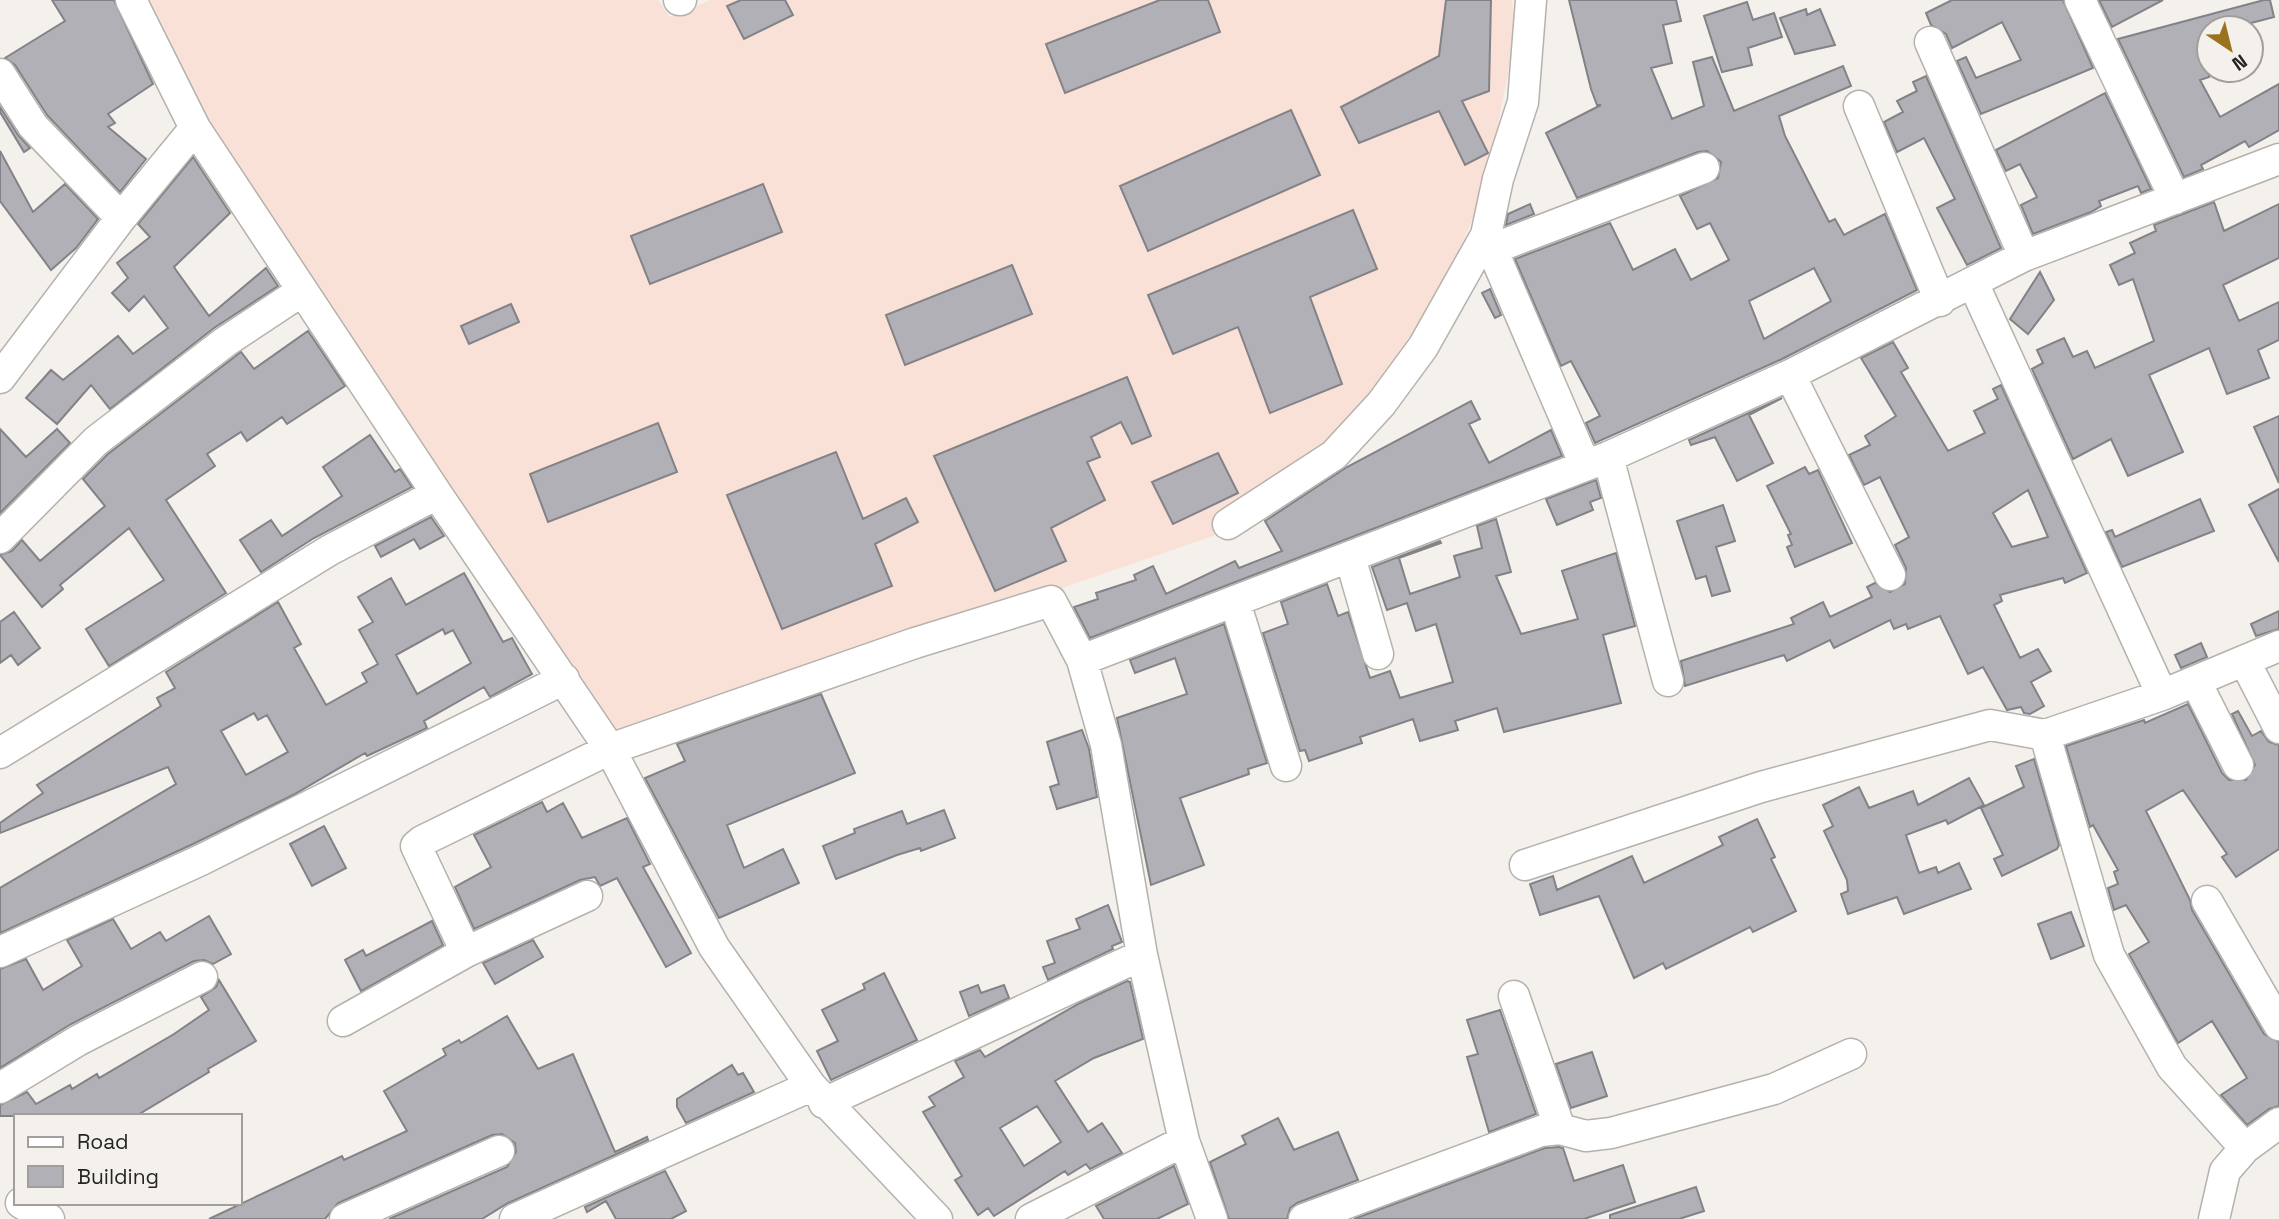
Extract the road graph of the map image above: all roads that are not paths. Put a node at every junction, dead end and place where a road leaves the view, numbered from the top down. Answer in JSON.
{"nodes":[{"id":1,"x":131,"y":0,"type":"edge"},
{"id":2,"x":1531,"y":0,"type":"edge"},
{"id":3,"x":2080,"y":0,"type":"edge"},
{"id":4,"x":1930,"y":42,"type":"dead end"},
{"id":5,"x":0,"y":74,"type":"edge"},
{"id":6,"x":1859,"y":106,"type":"dead end"},
{"id":7,"x":195,"y":128,"type":"junction"},
{"id":8,"x":2279,"y":159,"type":"edge"},
{"id":9,"x":1704,"y":168,"type":"dead end"},
{"id":10,"x":2175,"y":199,"type":"junction"},
{"id":11,"x":121,"y":218,"type":"junction"},
{"id":12,"x":1489,"y":242,"type":"junction"},
{"id":13,"x":2024,"y":256,"type":"junction"},
{"id":14,"x":1973,"y":283,"type":"junction"},
{"id":15,"x":302,"y":290,"type":"junction"},
{"id":16,"x":1940,"y":301,"type":"junction"},
{"id":17,"x":1790,"y":375,"type":"junction"},
{"id":18,"x":0,"y":378,"type":"edge"},
{"id":19,"x":1596,"y":461,"type":"junction"},
{"id":20,"x":437,"y":494,"type":"junction"},
{"id":21,"x":1228,"y":524,"type":"dead end"},
{"id":22,"x":0,"y":538,"type":"edge"},
{"id":23,"x":1350,"y":557,"type":"junction"},
{"id":24,"x":1890,"y":575,"type":"dead end"},
{"id":25,"x":1235,"y":602,"type":"junction"},
{"id":26,"x":2279,"y":646,"type":"edge"},
{"id":27,"x":1378,"y":654,"type":"dead end"},
{"id":28,"x":1082,"y":660,"type":"junction"},
{"id":29,"x":2245,"y":663,"type":"junction"},
{"id":30,"x":564,"y":679,"type":"junction"},
{"id":31,"x":1668,"y":681,"type":"dead end"},
{"id":32,"x":2196,"y":682,"type":"junction"},
{"id":33,"x":2162,"y":695,"type":"junction"},
{"id":34,"x":2279,"y":728,"type":"edge"},
{"id":35,"x":2045,"y":735,"type":"junction"},
{"id":36,"x":610,"y":750,"type":"junction"},
{"id":37,"x":0,"y":753,"type":"edge"},
{"id":38,"x":2238,"y":765,"type":"dead end"},
{"id":39,"x":1286,"y":766,"type":"dead end"},
{"id":40,"x":1525,"y":866,"type":"dead end"},
{"id":41,"x":587,"y":896,"type":"dead end"},
{"id":42,"x":2207,"y":901,"type":"dead end"},
{"id":43,"x":0,"y":952,"type":"edge"},
{"id":44,"x":466,"y":952,"type":"junction"},
{"id":45,"x":1142,"y":955,"type":"junction"},
{"id":46,"x":202,"y":976,"type":"dead end"},
{"id":47,"x":1514,"y":996,"type":"dead end"},
{"id":48,"x":343,"y":1021,"type":"dead end"},
{"id":49,"x":2279,"y":1025,"type":"edge"},
{"id":50,"x":1851,"y":1054,"type":"dead end"},
{"id":51,"x":0,"y":1087,"type":"edge"},
{"id":52,"x":817,"y":1094,"type":"junction"},
{"id":53,"x":2279,"y":1123,"type":"edge"},
{"id":54,"x":1560,"y":1129,"type":"junction"},
{"id":55,"x":1184,"y":1141,"type":"junction"},
{"id":56,"x":2245,"y":1148,"type":"junction"},
{"id":57,"x":499,"y":1151,"type":"dead end"},
{"id":58,"x":24,"y":1205,"type":"edge"},
{"id":59,"x":49,"y":1219,"type":"edge"},
{"id":60,"x":345,"y":1219,"type":"edge"},
{"id":61,"x":515,"y":1219,"type":"edge"},
{"id":62,"x":937,"y":1219,"type":"edge"},
{"id":63,"x":1031,"y":1219,"type":"edge"},
{"id":64,"x":1212,"y":1219,"type":"edge"},
{"id":65,"x":1304,"y":1219,"type":"edge"},
{"id":66,"x":2214,"y":1219,"type":"edge"}],
"edges":[{"from":1,"to":7,"type":"street"},
{"from":2,"to":12,"type":"street"},
{"from":3,"to":10,"type":"street"},
{"from":4,"to":13,"type":"street"},
{"from":5,"to":11,"type":"street"},
{"from":6,"to":16,"type":"street"},
{"from":7,"to":11,"type":"street"},
{"from":7,"to":15,"type":"street"},
{"from":8,"to":10,"type":"street"},
{"from":9,"to":12,"type":"street"},
{"from":10,"to":13,"type":"street"},
{"from":11,"to":18,"type":"street"},
{"from":12,"to":19,"type":"street"},
{"from":12,"to":21,"type":"street"},
{"from":13,"to":14,"type":"street"},
{"from":14,"to":16,"type":"street"},
{"from":14,"to":33,"type":"street"},
{"from":15,"to":20,"type":"street"},
{"from":15,"to":22,"type":"street"},
{"from":16,"to":17,"type":"street"},
{"from":17,"to":19,"type":"street"},
{"from":17,"to":24,"type":"street"},
{"from":19,"to":23,"type":"street"},
{"from":19,"to":31,"type":"street"},
{"from":20,"to":30,"type":"street"},
{"from":20,"to":37,"type":"street"},
{"from":23,"to":25,"type":"street"},
{"from":23,"to":27,"type":"street"},
{"from":25,"to":28,"type":"street"},
{"from":25,"to":39,"type":"street"},
{"from":26,"to":29,"type":"street"},
{"from":28,"to":36,"type":"street"},
{"from":28,"to":45,"type":"street"},
{"from":29,"to":32,"type":"street"},
{"from":29,"to":34,"type":"street"},
{"from":30,"to":36,"type":"street"},
{"from":30,"to":43,"type":"street"},
{"from":32,"to":33,"type":"street"},
{"from":32,"to":38,"type":"street"},
{"from":33,"to":35,"type":"street"},
{"from":35,"to":40,"type":"street"},
{"from":35,"to":56,"type":"street"},
{"from":36,"to":44,"type":"street"},
{"from":36,"to":52,"type":"street"},
{"from":41,"to":44,"type":"street"},
{"from":42,"to":49,"type":"street"},
{"from":44,"to":48,"type":"street"},
{"from":45,"to":52,"type":"street"},
{"from":45,"to":55,"type":"street"},
{"from":46,"to":51,"type":"street"},
{"from":47,"to":54,"type":"street"},
{"from":50,"to":54,"type":"street"},
{"from":52,"to":61,"type":"street"},
{"from":52,"to":62,"type":"street"},
{"from":53,"to":56,"type":"street"},
{"from":54,"to":65,"type":"street"},
{"from":55,"to":63,"type":"street"},
{"from":55,"to":64,"type":"street"},
{"from":56,"to":66,"type":"street"},
{"from":57,"to":60,"type":"street"},
{"from":58,"to":59,"type":"street"}]}
